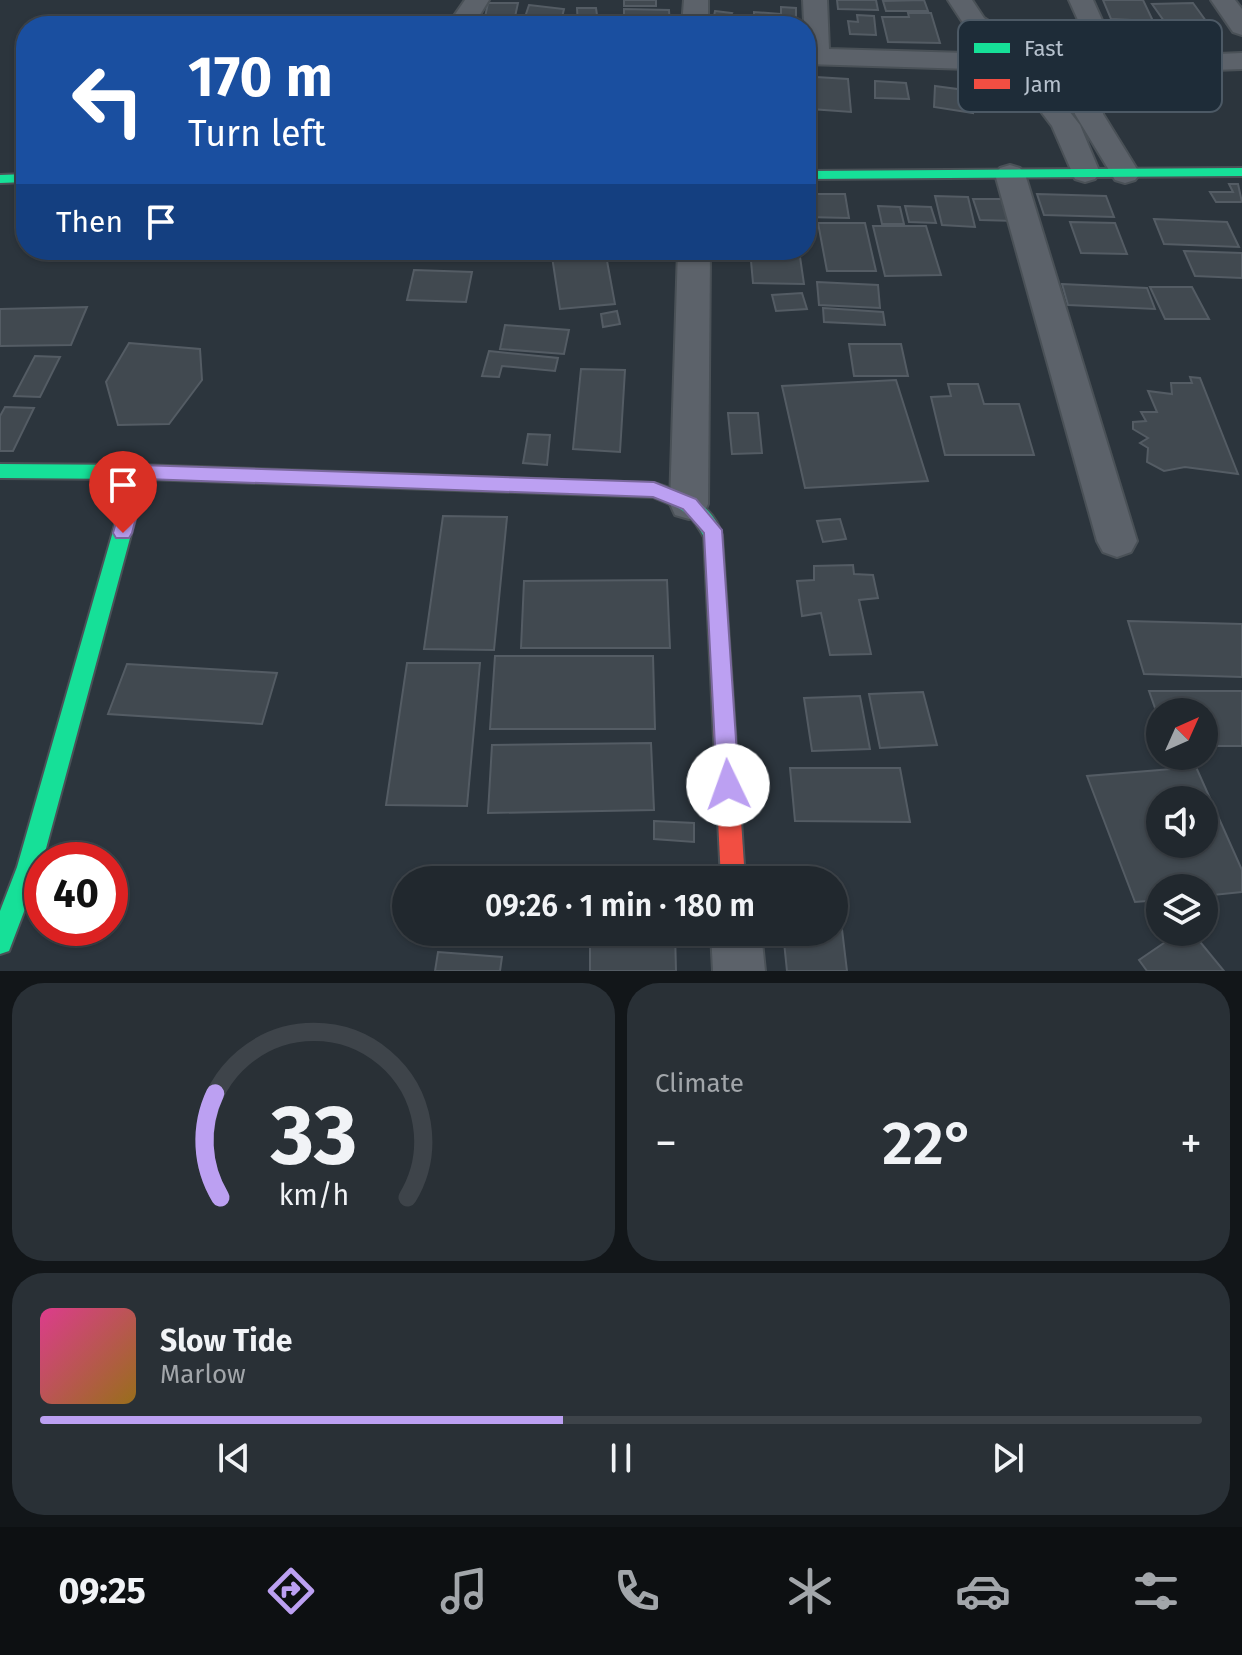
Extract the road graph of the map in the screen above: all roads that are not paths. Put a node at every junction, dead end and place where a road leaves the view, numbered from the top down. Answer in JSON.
{"nodes":[{"id":1,"x":960,"y":0,"type":"edge"},
{"id":2,"x":1081,"y":0,"type":"edge"},
{"id":3,"x":1223,"y":0,"type":"edge"},
{"id":4,"x":973,"y":20,"type":"edge"},
{"id":5,"x":1090,"y":20,"type":"edge"},
{"id":6,"x":1242,"y":27,"type":"edge"},
{"id":7,"x":816,"y":56,"type":"edge"},
{"id":8,"x":1242,"y":61,"type":"edge"},
{"id":9,"x":958,"y":62,"type":"edge"},
{"id":10,"x":1222,"y":62,"type":"edge"},
{"id":11,"x":1056,"y":112,"type":"edge"},
{"id":12,"x":1089,"y":112,"type":"edge"},
{"id":13,"x":1242,"y":172,"type":"edge"},
{"id":14,"x":1085,"y":173,"type":"junction"},
{"id":15,"x":1010,"y":174,"type":"junction"},
{"id":16,"x":1125,"y":174,"type":"junction"},
{"id":17,"x":816,"y":175,"type":"edge"},
{"id":18,"x":694,"y":260,"type":"edge"},
{"id":19,"x":0,"y":471,"type":"edge"},
{"id":20,"x":139,"y":472,"type":"junction"},
{"id":21,"x":689,"y":504,"type":"junction"},
{"id":22,"x":1117,"y":541,"type":"dead end"},
{"id":23,"x":732,"y":866,"type":"edge"},
{"id":24,"x":0,"y":942,"type":"edge"},
{"id":25,"x":737,"y":946,"type":"edge"},
{"id":26,"x":739,"y":971,"type":"edge"}],
"edges":[{"from":1,"to":4,"type":"street"},
{"from":2,"to":5,"type":"street"},
{"from":3,"to":6,"type":"street"},
{"from":7,"to":9,"type":"street"},
{"from":8,"to":10,"type":"street"},
{"from":11,"to":14,"type":"street"},
{"from":12,"to":16,"type":"street"},
{"from":13,"to":16,"type":"street"},
{"from":14,"to":15,"type":"street"},
{"from":14,"to":16,"type":"street"},
{"from":15,"to":17,"type":"street"},
{"from":15,"to":22,"type":"street"},
{"from":18,"to":21,"type":"street"},
{"from":19,"to":20,"type":"street"},
{"from":20,"to":21,"type":"street"},
{"from":20,"to":24,"type":"street"},
{"from":21,"to":23,"type":"street"},
{"from":25,"to":26,"type":"street"}]}
